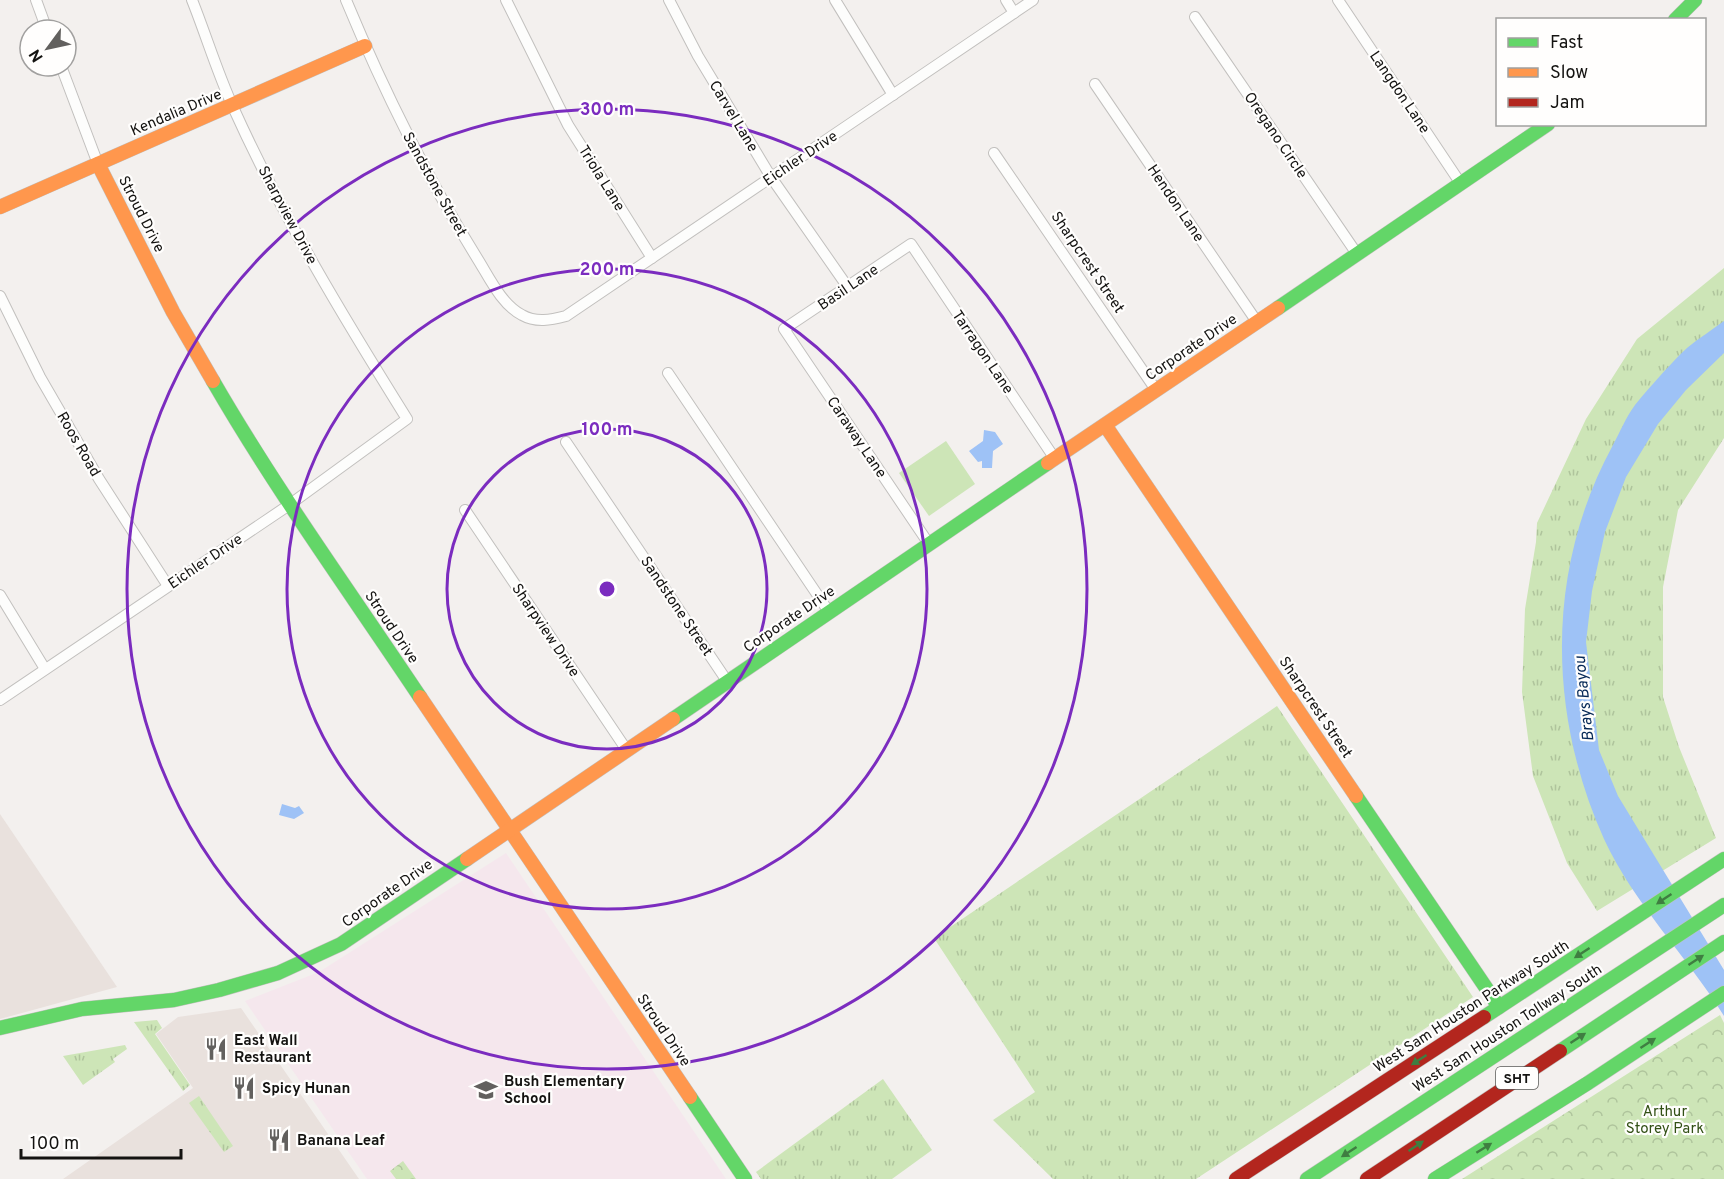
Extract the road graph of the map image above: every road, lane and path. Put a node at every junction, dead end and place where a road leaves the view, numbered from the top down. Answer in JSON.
{"nodes":[{"id":1,"x":36,"y":0,"type":"edge"},
{"id":2,"x":192,"y":0,"type":"edge"},
{"id":3,"x":346,"y":0,"type":"edge"},
{"id":4,"x":506,"y":0,"type":"edge"},
{"id":5,"x":669,"y":0,"type":"edge"},
{"id":6,"x":835,"y":0,"type":"edge"},
{"id":7,"x":1006,"y":0,"type":"edge"},
{"id":8,"x":1033,"y":0,"type":"edge"},
{"id":9,"x":1338,"y":0,"type":"edge"},
{"id":10,"x":1695,"y":0,"type":"edge"},
{"id":11,"x":1014,"y":13,"type":"junction"},
{"id":12,"x":1195,"y":17,"type":"dead end"},
{"id":13,"x":43,"y":18,"type":"edge"},
{"id":14,"x":1677,"y":18,"type":"edge"},
{"id":15,"x":365,"y":46,"type":"junction"},
{"id":16,"x":66,"y":78,"type":"edge"},
{"id":17,"x":1095,"y":84,"type":"dead end"},
{"id":18,"x":893,"y":95,"type":"junction"},
{"id":19,"x":232,"y":106,"type":"junction"},
{"id":20,"x":1545,"y":126,"type":"edge"},
{"id":21,"x":994,"y":153,"type":"dead end"},
{"id":22,"x":99,"y":164,"type":"junction"},
{"id":23,"x":771,"y":177,"type":"junction"},
{"id":24,"x":1461,"y":184,"type":"junction"},
{"id":25,"x":0,"y":207,"type":"edge"},
{"id":26,"x":911,"y":244,"type":"joint"},
{"id":27,"x":1357,"y":254,"type":"junction"},
{"id":28,"x":652,"y":258,"type":"junction"},
{"id":29,"x":847,"y":286,"type":"junction"},
{"id":30,"x":0,"y":296,"type":"edge"},
{"id":31,"x":566,"y":316,"type":"joint"},
{"id":32,"x":1257,"y":322,"type":"junction"},
{"id":33,"x":784,"y":329,"type":"joint"},
{"id":34,"x":668,"y":373,"type":"dead end"},
{"id":35,"x":1156,"y":390,"type":"junction"},
{"id":36,"x":407,"y":419,"type":"joint"},
{"id":37,"x":1105,"y":425,"type":"junction"},
{"id":38,"x":566,"y":442,"type":"dead end"},
{"id":39,"x":1055,"y":459,"type":"junction"},
{"id":40,"x":289,"y":505,"type":"junction"},
{"id":41,"x":465,"y":510,"type":"dead end"},
{"id":42,"x":929,"y":544,"type":"junction"},
{"id":43,"x":168,"y":586,"type":"junction"},
{"id":44,"x":0,"y":595,"type":"edge"},
{"id":45,"x":829,"y":612,"type":"junction"},
{"id":46,"x":45,"y":669,"type":"junction"},
{"id":47,"x":727,"y":681,"type":"junction"},
{"id":48,"x":0,"y":700,"type":"edge"},
{"id":49,"x":626,"y":749,"type":"junction"},
{"id":50,"x":509,"y":829,"type":"junction"},
{"id":51,"x":1724,"y":859,"type":"edge"},
{"id":52,"x":1721,"y":907,"type":"edge"},
{"id":53,"x":1724,"y":942,"type":"edge"},
{"id":54,"x":1724,"y":993,"type":"edge"},
{"id":55,"x":1499,"y":1007,"type":"junction"},
{"id":56,"x":0,"y":1028,"type":"edge"},
{"id":57,"x":745,"y":1179,"type":"edge"},
{"id":58,"x":1236,"y":1179,"type":"edge"},
{"id":59,"x":1307,"y":1179,"type":"edge"},
{"id":60,"x":1367,"y":1179,"type":"edge"},
{"id":61,"x":1435,"y":1179,"type":"edge"}],
"edges":[{"from":1,"to":13,"type":"street"},
{"from":2,"to":19,"type":"street","name":"Sharpview Drive"},
{"from":3,"to":15,"type":"street","name":"Sandstone Street"},
{"from":4,"to":28,"type":"street","name":"Triola Lane"},
{"from":5,"to":23,"type":"street","name":"Carvel Lane"},
{"from":6,"to":18,"type":"street"},
{"from":7,"to":11,"type":"street"},
{"from":8,"to":11,"type":"street","name":"Eichler Drive"},
{"from":9,"to":24,"type":"street","name":"Langdon Lane"},
{"from":10,"to":14,"type":"main road"},
{"from":11,"to":18,"type":"street","name":"Eichler Drive"},
{"from":12,"to":27,"type":"street","name":"Oregano Circle"},
{"from":15,"to":19,"type":"main road","name":"Kendalia Drive"},
{"from":15,"to":31,"type":"street","name":"Sandstone Street"},
{"from":16,"to":22,"type":"street","name":"Stroud Drive"},
{"from":17,"to":32,"type":"street","name":"Hendon Lane"},
{"from":18,"to":23,"type":"street","name":"Eichler Drive"},
{"from":19,"to":22,"type":"main road","name":"Kendalia Drive"},
{"from":19,"to":36,"type":"street","name":"Sharpview Drive"},
{"from":20,"to":24,"type":"main road","name":"Corporate Drive"},
{"from":21,"to":35,"type":"street","name":"Sharpcrest Street"},
{"from":22,"to":25,"type":"main road","name":"Kendalia Drive"},
{"from":22,"to":40,"type":"main road","name":"Stroud Drive"},
{"from":23,"to":28,"type":"street","name":"Eichler Drive"},
{"from":23,"to":29,"type":"street","name":"Carvel Lane"},
{"from":24,"to":27,"type":"main road","name":"Corporate Drive"},
{"from":26,"to":29,"type":"street","name":"Basil Lane"},
{"from":26,"to":39,"type":"street","name":"Tarragon Lane"},
{"from":27,"to":32,"type":"main road","name":"Corporate Drive"},
{"from":28,"to":31,"type":"street","name":"Eichler Drive"},
{"from":29,"to":33,"type":"street","name":"Basil Lane"},
{"from":30,"to":43,"type":"street","name":"Roos Road"},
{"from":32,"to":35,"type":"main road","name":"Corporate Drive"},
{"from":33,"to":42,"type":"street","name":"Caraway Lane"},
{"from":34,"to":45,"type":"street"},
{"from":35,"to":37,"type":"main road","name":"Corporate Drive"},
{"from":36,"to":40,"type":"street","name":"Eichler Drive"},
{"from":37,"to":39,"type":"main road","name":"Corporate Drive"},
{"from":37,"to":55,"type":"main road","name":"Sharpcrest Street"},
{"from":38,"to":47,"type":"street","name":"Sandstone Street"},
{"from":39,"to":42,"type":"main road","name":"Corporate Drive"},
{"from":40,"to":43,"type":"street","name":"Eichler Drive"},
{"from":40,"to":50,"type":"main road","name":"Stroud Drive"},
{"from":41,"to":49,"type":"street","name":"Sharpview Drive"},
{"from":42,"to":45,"type":"main road","name":"Corporate Drive"},
{"from":43,"to":46,"type":"street","name":"Eichler Drive"},
{"from":44,"to":46,"type":"street"},
{"from":45,"to":47,"type":"main road","name":"Corporate Drive"},
{"from":46,"to":48,"type":"street","name":"Eichler Drive"},
{"from":47,"to":49,"type":"main road","name":"Corporate Drive"},
{"from":49,"to":50,"type":"main road","name":"Corporate Drive"},
{"from":50,"to":56,"type":"main road","name":"Corporate Drive"},
{"from":50,"to":57,"type":"main road","name":"Stroud Drive"},
{"from":51,"to":55,"type":"main road","name":"West Sam Houston Parkway South","one_way":true},
{"from":52,"to":59,"type":"main road","name":"West Sam Houston Tollway South","number":"SHT","one_way":true},
{"from":60,"to":53,"type":"main road","number":"SHT","one_way":true},
{"from":61,"to":54,"type":"main road","one_way":true},
{"from":55,"to":58,"type":"main road","name":"West Sam Houston Parkway South","one_way":true}]}
